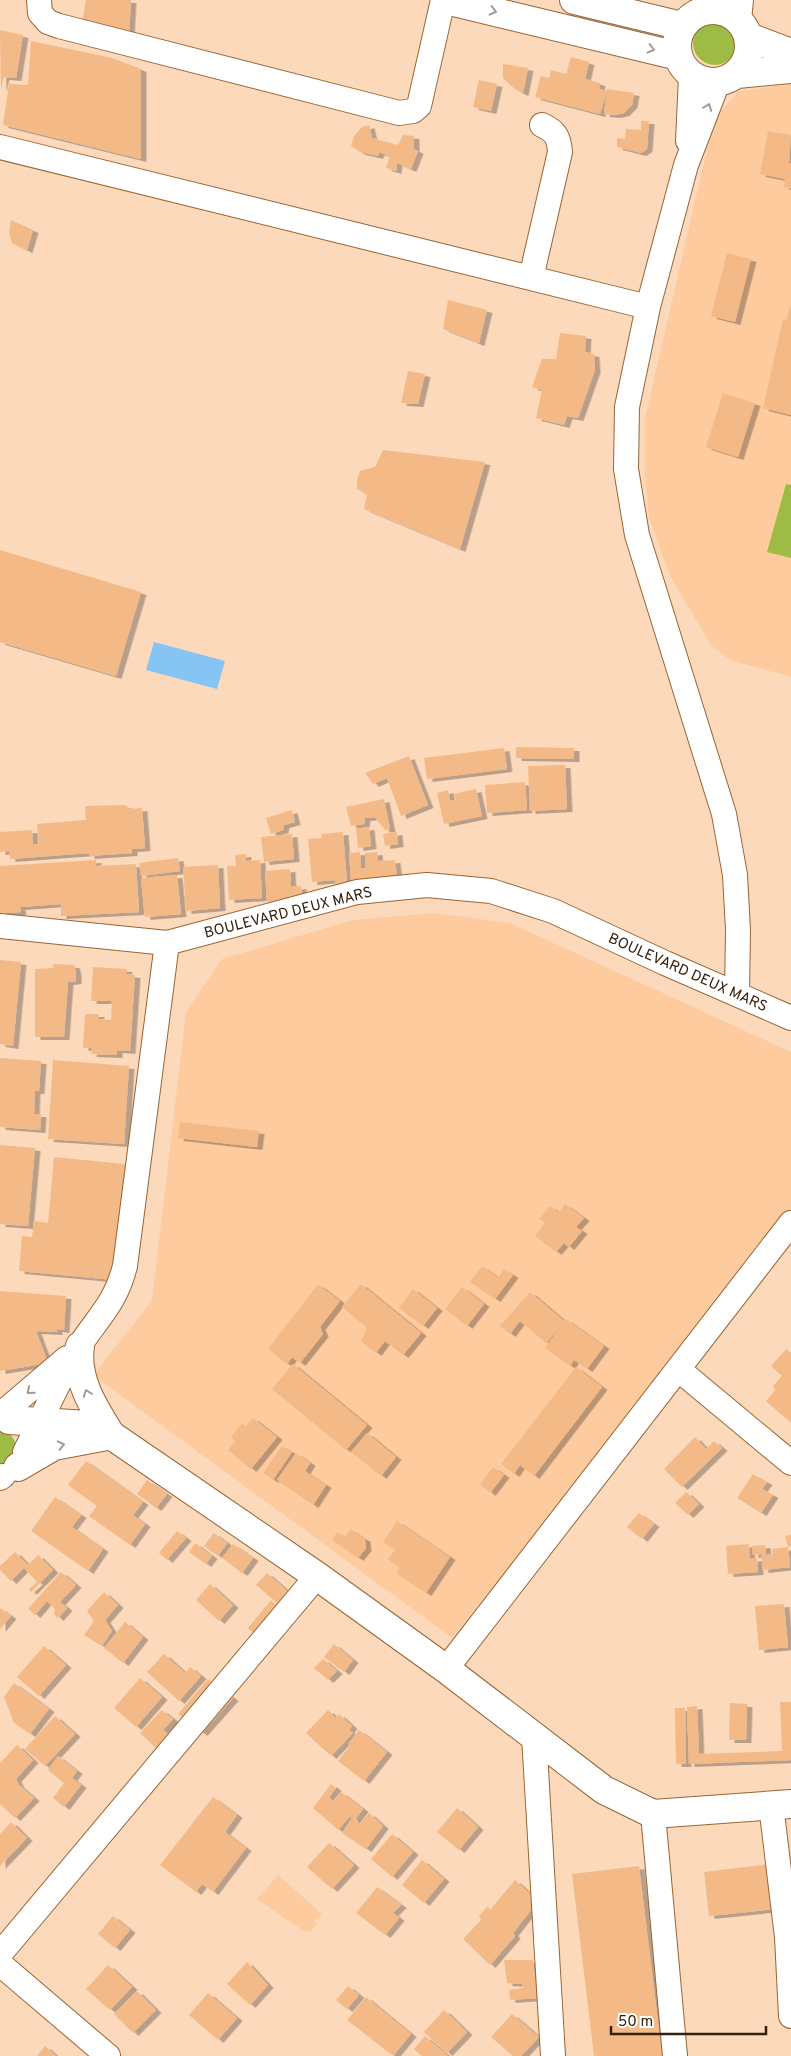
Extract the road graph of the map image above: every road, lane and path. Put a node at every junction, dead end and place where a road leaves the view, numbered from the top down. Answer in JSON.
{"nodes":[{"id":1,"x":39,"y":0,"type":"edge"},
{"id":2,"x":444,"y":0,"type":"edge"},
{"id":3,"x":574,"y":0,"type":"edge"},
{"id":4,"x":733,"y":13,"type":"edge"},
{"id":5,"x":682,"y":26,"type":"junction"},
{"id":6,"x":791,"y":53,"type":"edge"},
{"id":7,"x":684,"y":66,"type":"junction"},
{"id":8,"x":791,"y":69,"type":"edge"},
{"id":9,"x":727,"y":78,"type":"junction"},
{"id":10,"x":542,"y":125,"type":"dead end"},
{"id":11,"x":0,"y":147,"type":"edge"},
{"id":12,"x":686,"y":165,"type":"junction"},
{"id":13,"x":531,"y":278,"type":"junction"},
{"id":14,"x":648,"y":307,"type":"junction"},
{"id":15,"x":0,"y":926,"type":"edge"},
{"id":16,"x":167,"y":943,"type":"junction"},
{"id":17,"x":737,"y":994,"type":"junction"},
{"id":18,"x":791,"y":1018,"type":"edge"},
{"id":19,"x":791,"y":1223,"type":"edge"},
{"id":20,"x":80,"y":1346,"type":"junction"},
{"id":21,"x":678,"y":1369,"type":"junction"},
{"id":22,"x":3,"y":1418,"type":"edge"},
{"id":23,"x":41,"y":1421,"type":"junction"},
{"id":24,"x":111,"y":1435,"type":"junction"},
{"id":25,"x":791,"y":1463,"type":"edge"},
{"id":26,"x":9,"y":1470,"type":"edge"},
{"id":27,"x":317,"y":1576,"type":"junction"},
{"id":28,"x":446,"y":1669,"type":"junction"},
{"id":29,"x":534,"y":1736,"type":"junction"},
{"id":30,"x":781,"y":1804,"type":"edge"},
{"id":31,"x":653,"y":1814,"type":"junction"},
{"id":32,"x":789,"y":1937,"type":"edge"},
{"id":33,"x":0,"y":1954,"type":"edge"},
{"id":34,"x":0,"y":1964,"type":"edge"},
{"id":35,"x":791,"y":2016,"type":"edge"},
{"id":36,"x":108,"y":2056,"type":"edge"},
{"id":37,"x":553,"y":2056,"type":"edge"},
{"id":38,"x":674,"y":2056,"type":"edge"}],
"edges":[{"from":1,"to":2,"type":"street"},
{"from":2,"to":7,"type":"street","one_way":true},
{"from":3,"to":5,"type":"street"},
{"from":4,"to":5,"type":"street"},
{"from":4,"to":6,"type":"street"},
{"from":4,"to":9,"type":"street"},
{"from":5,"to":7,"type":"street"},
{"from":7,"to":9,"type":"street"},
{"from":7,"to":12,"type":"street"},
{"from":8,"to":9,"type":"street"},
{"from":12,"to":9,"type":"street","one_way":true},
{"from":10,"to":13,"type":"street"},
{"from":11,"to":13,"type":"street"},
{"from":12,"to":14,"type":"street"},
{"from":13,"to":14,"type":"street"},
{"from":14,"to":17,"type":"street"},
{"from":15,"to":16,"type":"street","name":"BOULEVARD DEUX MARS"},
{"from":16,"to":17,"type":"street","name":"BOULEVARD DEUX MARS"},
{"from":16,"to":20,"type":"street"},
{"from":17,"to":18,"type":"street","name":"BOULEVARD DEUX MARS"},
{"from":19,"to":21,"type":"street"},
{"from":20,"to":22,"type":"street","one_way":true},
{"from":20,"to":23,"type":"street"},
{"from":24,"to":20,"type":"street","one_way":true},
{"from":21,"to":25,"type":"street"},
{"from":21,"to":28,"type":"street"},
{"from":22,"to":23,"type":"street"},
{"from":22,"to":26,"type":"street"},
{"from":23,"to":24,"type":"street"},
{"from":23,"to":26,"type":"street"},
{"from":26,"to":24,"type":"street","one_way":true},
{"from":24,"to":27,"type":"street"},
{"from":27,"to":28,"type":"street"},
{"from":27,"to":33,"type":"street"},
{"from":28,"to":29,"type":"street"},
{"from":29,"to":31,"type":"street"},
{"from":29,"to":37,"type":"street"},
{"from":30,"to":31,"type":"street"},
{"from":30,"to":32,"type":"street"},
{"from":31,"to":38,"type":"street"},
{"from":32,"to":35,"type":"street"},
{"from":34,"to":36,"type":"street"}]}
